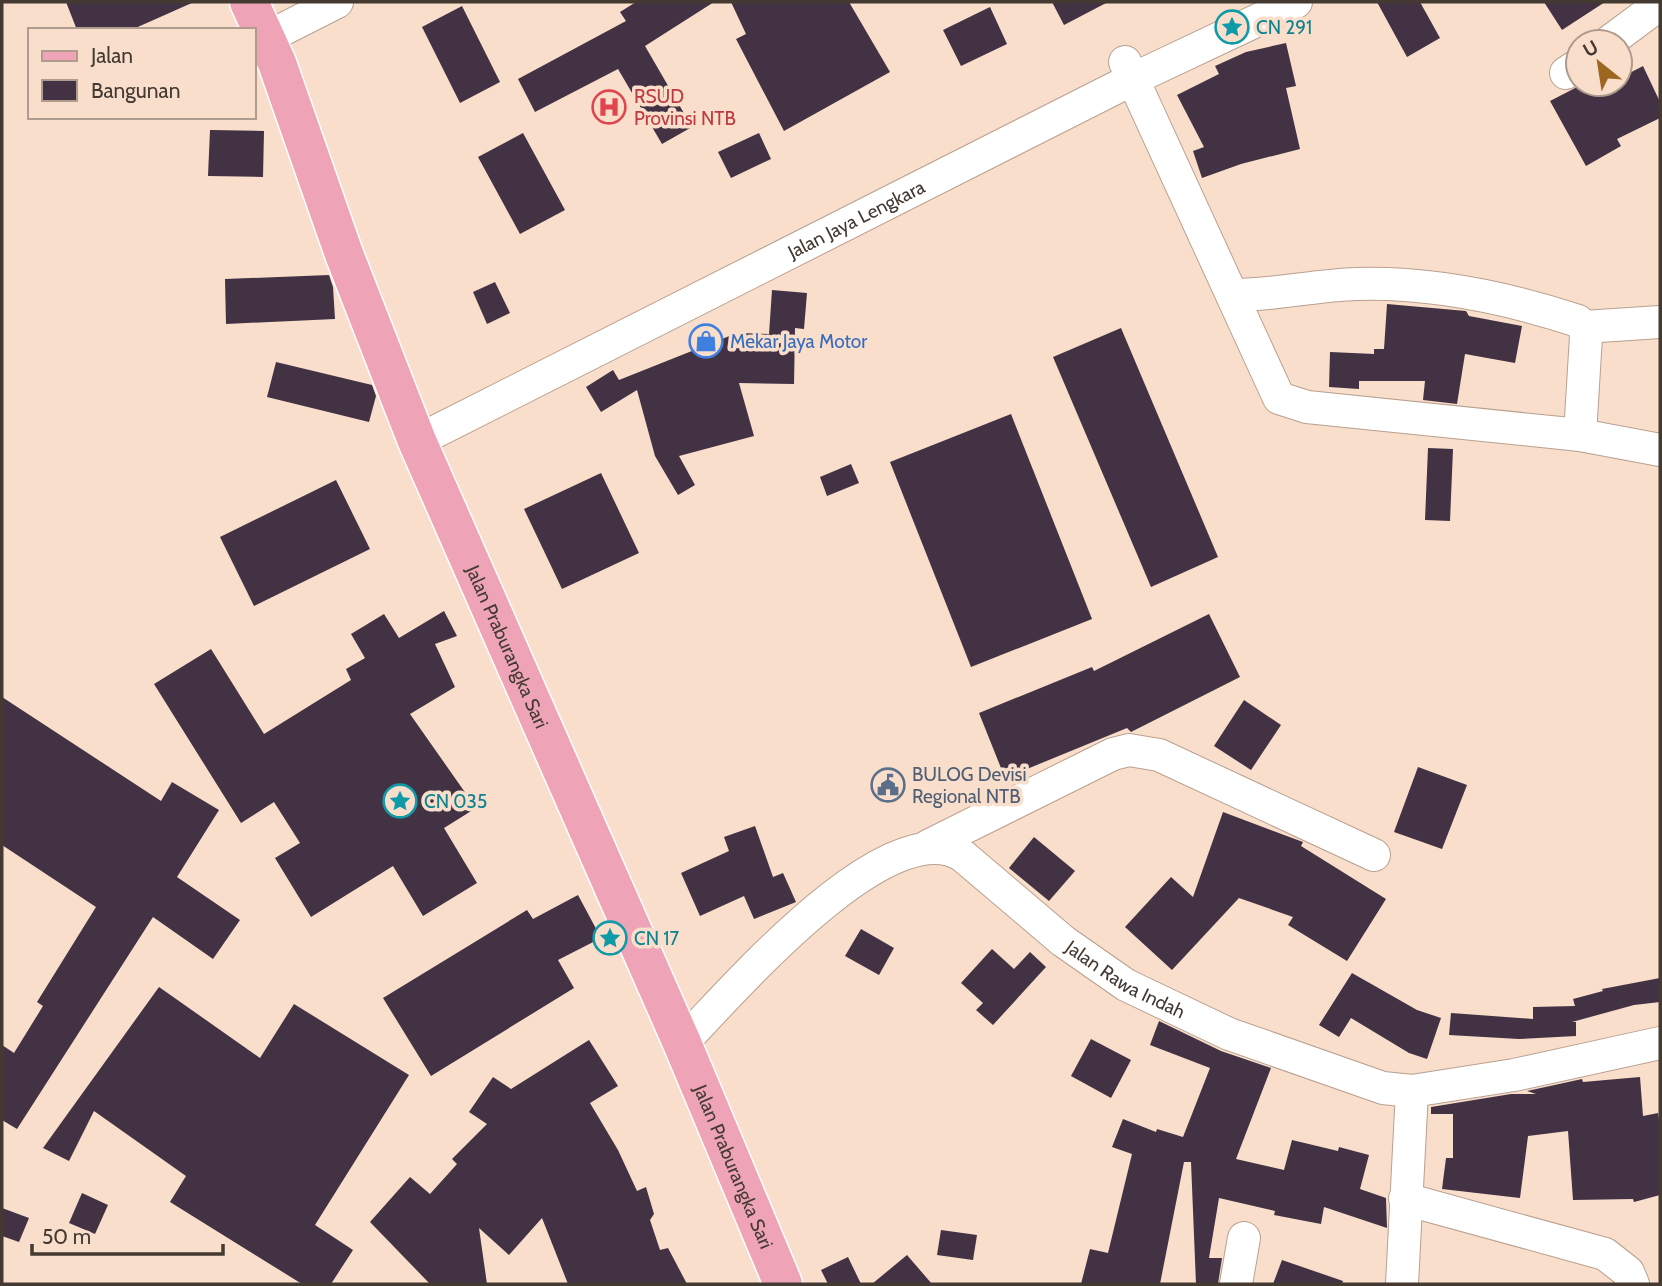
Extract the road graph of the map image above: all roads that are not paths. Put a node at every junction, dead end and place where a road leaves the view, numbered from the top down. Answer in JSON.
{"nodes":[{"id":1,"x":250,"y":2,"type":"edge"},
{"id":2,"x":337,"y":2,"type":"edge"},
{"id":3,"x":1247,"y":2,"type":"edge"},
{"id":4,"x":1296,"y":2,"type":"edge"},
{"id":5,"x":1660,"y":4,"type":"edge"},
{"id":6,"x":1628,"y":28,"type":"edge"},
{"id":7,"x":266,"y":38,"type":"junction"},
{"id":8,"x":1129,"y":70,"type":"junction"},
{"id":9,"x":1235,"y":295,"type":"junction"},
{"id":10,"x":1660,"y":322,"type":"edge"},
{"id":11,"x":1584,"y":327,"type":"junction"},
{"id":12,"x":413,"y":431,"type":"junction"},
{"id":13,"x":1580,"y":435,"type":"junction"},
{"id":14,"x":1660,"y":450,"type":"edge"},
{"id":15,"x":928,"y":846,"type":"junction"},
{"id":16,"x":1374,"y":855,"type":"dead end"},
{"id":17,"x":682,"y":1042,"type":"junction"},
{"id":18,"x":1660,"y":1043,"type":"edge"},
{"id":19,"x":1412,"y":1091,"type":"junction"},
{"id":20,"x":1405,"y":1199,"type":"junction"},
{"id":21,"x":1244,"y":1238,"type":"dead end"},
{"id":22,"x":783,"y":1284,"type":"edge"},
{"id":23,"x":1236,"y":1284,"type":"edge"},
{"id":24,"x":1402,"y":1284,"type":"edge"},
{"id":25,"x":1633,"y":1284,"type":"edge"}],
"edges":[{"from":1,"to":7,"type":"main road","name":"Jalan Praburangka Sari"},
{"from":2,"to":7,"type":"street"},
{"from":3,"to":8,"type":"street","name":"Jalan Jaya Lengkara"},
{"from":4,"to":8,"type":"street","name":"Jalan Jaya Lengkara"},
{"from":5,"to":6,"type":"street"},
{"from":7,"to":12,"type":"main road","name":"Jalan Praburangka Sari"},
{"from":8,"to":9,"type":"street"},
{"from":8,"to":12,"type":"street","name":"Jalan Jaya Lengkara"},
{"from":9,"to":11,"type":"street"},
{"from":9,"to":13,"type":"street"},
{"from":10,"to":11,"type":"street"},
{"from":11,"to":13,"type":"street"},
{"from":12,"to":17,"type":"main road","name":"Jalan Praburangka Sari"},
{"from":13,"to":14,"type":"street"},
{"from":15,"to":16,"type":"street"},
{"from":15,"to":17,"type":"street"},
{"from":15,"to":19,"type":"street","name":"Jalan Rawa Indah"},
{"from":17,"to":22,"type":"main road","name":"Jalan Praburangka Sari"},
{"from":18,"to":19,"type":"street","name":"Jalan Rawa Indah"},
{"from":19,"to":20,"type":"street"},
{"from":20,"to":24,"type":"street"},
{"from":20,"to":25,"type":"street"},
{"from":21,"to":23,"type":"street"}]}
